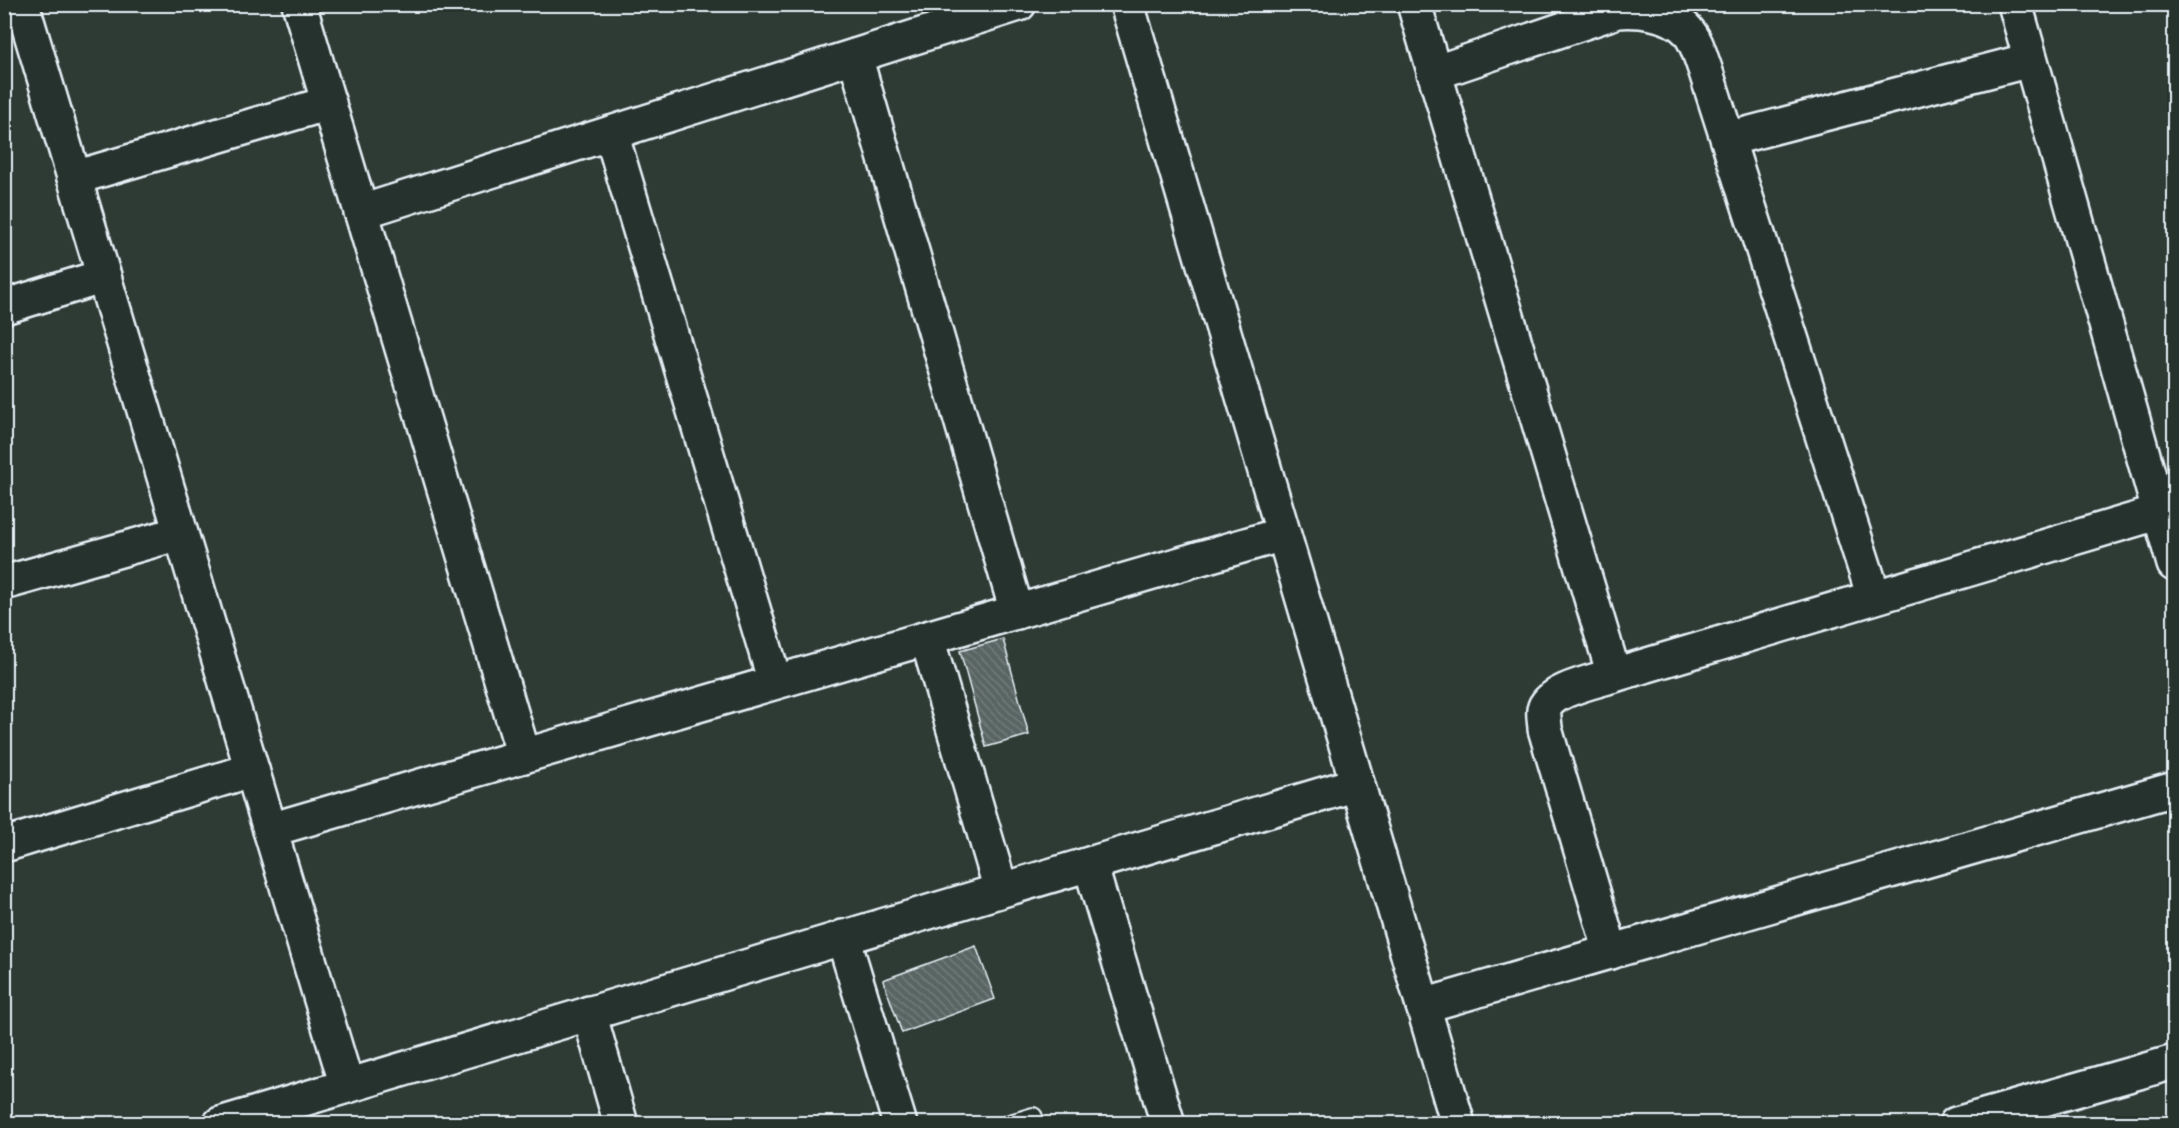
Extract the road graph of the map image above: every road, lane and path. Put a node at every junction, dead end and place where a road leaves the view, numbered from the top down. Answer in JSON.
{"nodes":[{"id":1,"x":299,"y":4,"type":"edge"},
{"id":2,"x":1019,"y":4,"type":"edge"},
{"id":3,"x":1127,"y":4,"type":"edge"},
{"id":4,"x":1414,"y":4,"type":"edge"},
{"id":5,"x":2015,"y":4,"type":"edge"},
{"id":6,"x":18,"y":20,"type":"edge"},
{"id":7,"x":855,"y":56,"type":"junction"},
{"id":8,"x":2030,"y":60,"type":"junction"},
{"id":9,"x":1434,"y":73,"type":"junction"},
{"id":10,"x":329,"y":104,"type":"junction"},
{"id":11,"x":611,"y":133,"type":"junction"},
{"id":12,"x":1728,"y":139,"type":"junction"},
{"id":13,"x":74,"y":178,"type":"junction"},
{"id":14,"x":361,"y":212,"type":"junction"},
{"id":15,"x":104,"y":276,"type":"junction"},
{"id":16,"x":4,"y":307,"type":"edge"},
{"id":17,"x":2167,"y":510,"type":"edge"},
{"id":18,"x":180,"y":532,"type":"junction"},
{"id":19,"x":1283,"y":534,"type":"junction"},
{"id":20,"x":2175,"y":564,"type":"edge"},
{"id":21,"x":4,"y":584,"type":"edge"},
{"id":22,"x":1874,"y":597,"type":"junction"},
{"id":23,"x":1017,"y":612,"type":"junction"},
{"id":24,"x":927,"y":638,"type":"junction"},
{"id":25,"x":1614,"y":675,"type":"junction"},
{"id":26,"x":775,"y":682,"type":"junction"},
{"id":27,"x":524,"y":756,"type":"junction"},
{"id":28,"x":252,"y":770,"type":"junction"},
{"id":29,"x":1357,"y":784,"type":"junction"},
{"id":30,"x":2175,"y":789,"type":"edge"},
{"id":31,"x":270,"y":830,"type":"junction"},
{"id":32,"x":4,"y":845,"type":"edge"},
{"id":33,"x":1090,"y":864,"type":"junction"},
{"id":34,"x":1001,"y":890,"type":"junction"},
{"id":35,"x":843,"y":937,"type":"junction"},
{"id":36,"x":1611,"y":952,"type":"junction"},
{"id":37,"x":1423,"y":1006,"type":"junction"},
{"id":38,"x":589,"y":1013,"type":"junction"},
{"id":39,"x":2175,"y":1062,"type":"edge"},
{"id":40,"x":347,"y":1086,"type":"junction"},
{"id":41,"x":1033,"y":1117,"type":"dead end"},
{"id":42,"x":220,"y":1124,"type":"edge"},
{"id":43,"x":621,"y":1124,"type":"edge"},
{"id":44,"x":900,"y":1124,"type":"edge"},
{"id":45,"x":1010,"y":1124,"type":"edge"},
{"id":46,"x":1168,"y":1124,"type":"edge"},
{"id":47,"x":1458,"y":1124,"type":"edge"},
{"id":48,"x":1956,"y":1124,"type":"edge"}],
"edges":[{"from":1,"to":10,"type":"street"},
{"from":2,"to":7,"type":"street"},
{"from":3,"to":19,"type":"street"},
{"from":4,"to":9,"type":"street"},
{"from":5,"to":8,"type":"street"},
{"from":6,"to":13,"type":"street"},
{"from":7,"to":11,"type":"street"},
{"from":7,"to":23,"type":"street"},
{"from":8,"to":12,"type":"street"},
{"from":8,"to":17,"type":"street"},
{"from":9,"to":12,"type":"street"},
{"from":9,"to":25,"type":"street"},
{"from":10,"to":13,"type":"street"},
{"from":10,"to":14,"type":"street"},
{"from":11,"to":14,"type":"street"},
{"from":11,"to":26,"type":"street"},
{"from":12,"to":22,"type":"street"},
{"from":13,"to":15,"type":"street"},
{"from":14,"to":27,"type":"street"},
{"from":15,"to":16,"type":"street"},
{"from":15,"to":18,"type":"street"},
{"from":17,"to":20,"type":"street"},
{"from":17,"to":22,"type":"street"},
{"from":18,"to":21,"type":"street"},
{"from":18,"to":28,"type":"street"},
{"from":19,"to":23,"type":"street"},
{"from":19,"to":29,"type":"street"},
{"from":22,"to":25,"type":"street"},
{"from":23,"to":24,"type":"street"},
{"from":24,"to":26,"type":"street"},
{"from":24,"to":34,"type":"street"},
{"from":25,"to":36,"type":"street"},
{"from":26,"to":27,"type":"street"},
{"from":27,"to":31,"type":"street"},
{"from":28,"to":31,"type":"street"},
{"from":28,"to":32,"type":"street"},
{"from":29,"to":33,"type":"street"},
{"from":29,"to":37,"type":"street"},
{"from":30,"to":36,"type":"street"},
{"from":31,"to":40,"type":"street"},
{"from":33,"to":34,"type":"street"},
{"from":33,"to":46,"type":"street"},
{"from":34,"to":35,"type":"street"},
{"from":35,"to":38,"type":"street"},
{"from":35,"to":44,"type":"street"},
{"from":36,"to":37,"type":"street"},
{"from":37,"to":47,"type":"street"},
{"from":38,"to":40,"type":"street"},
{"from":38,"to":43,"type":"street"},
{"from":39,"to":48,"type":"street"},
{"from":40,"to":42,"type":"street"},
{"from":41,"to":45,"type":"lane"}]}
